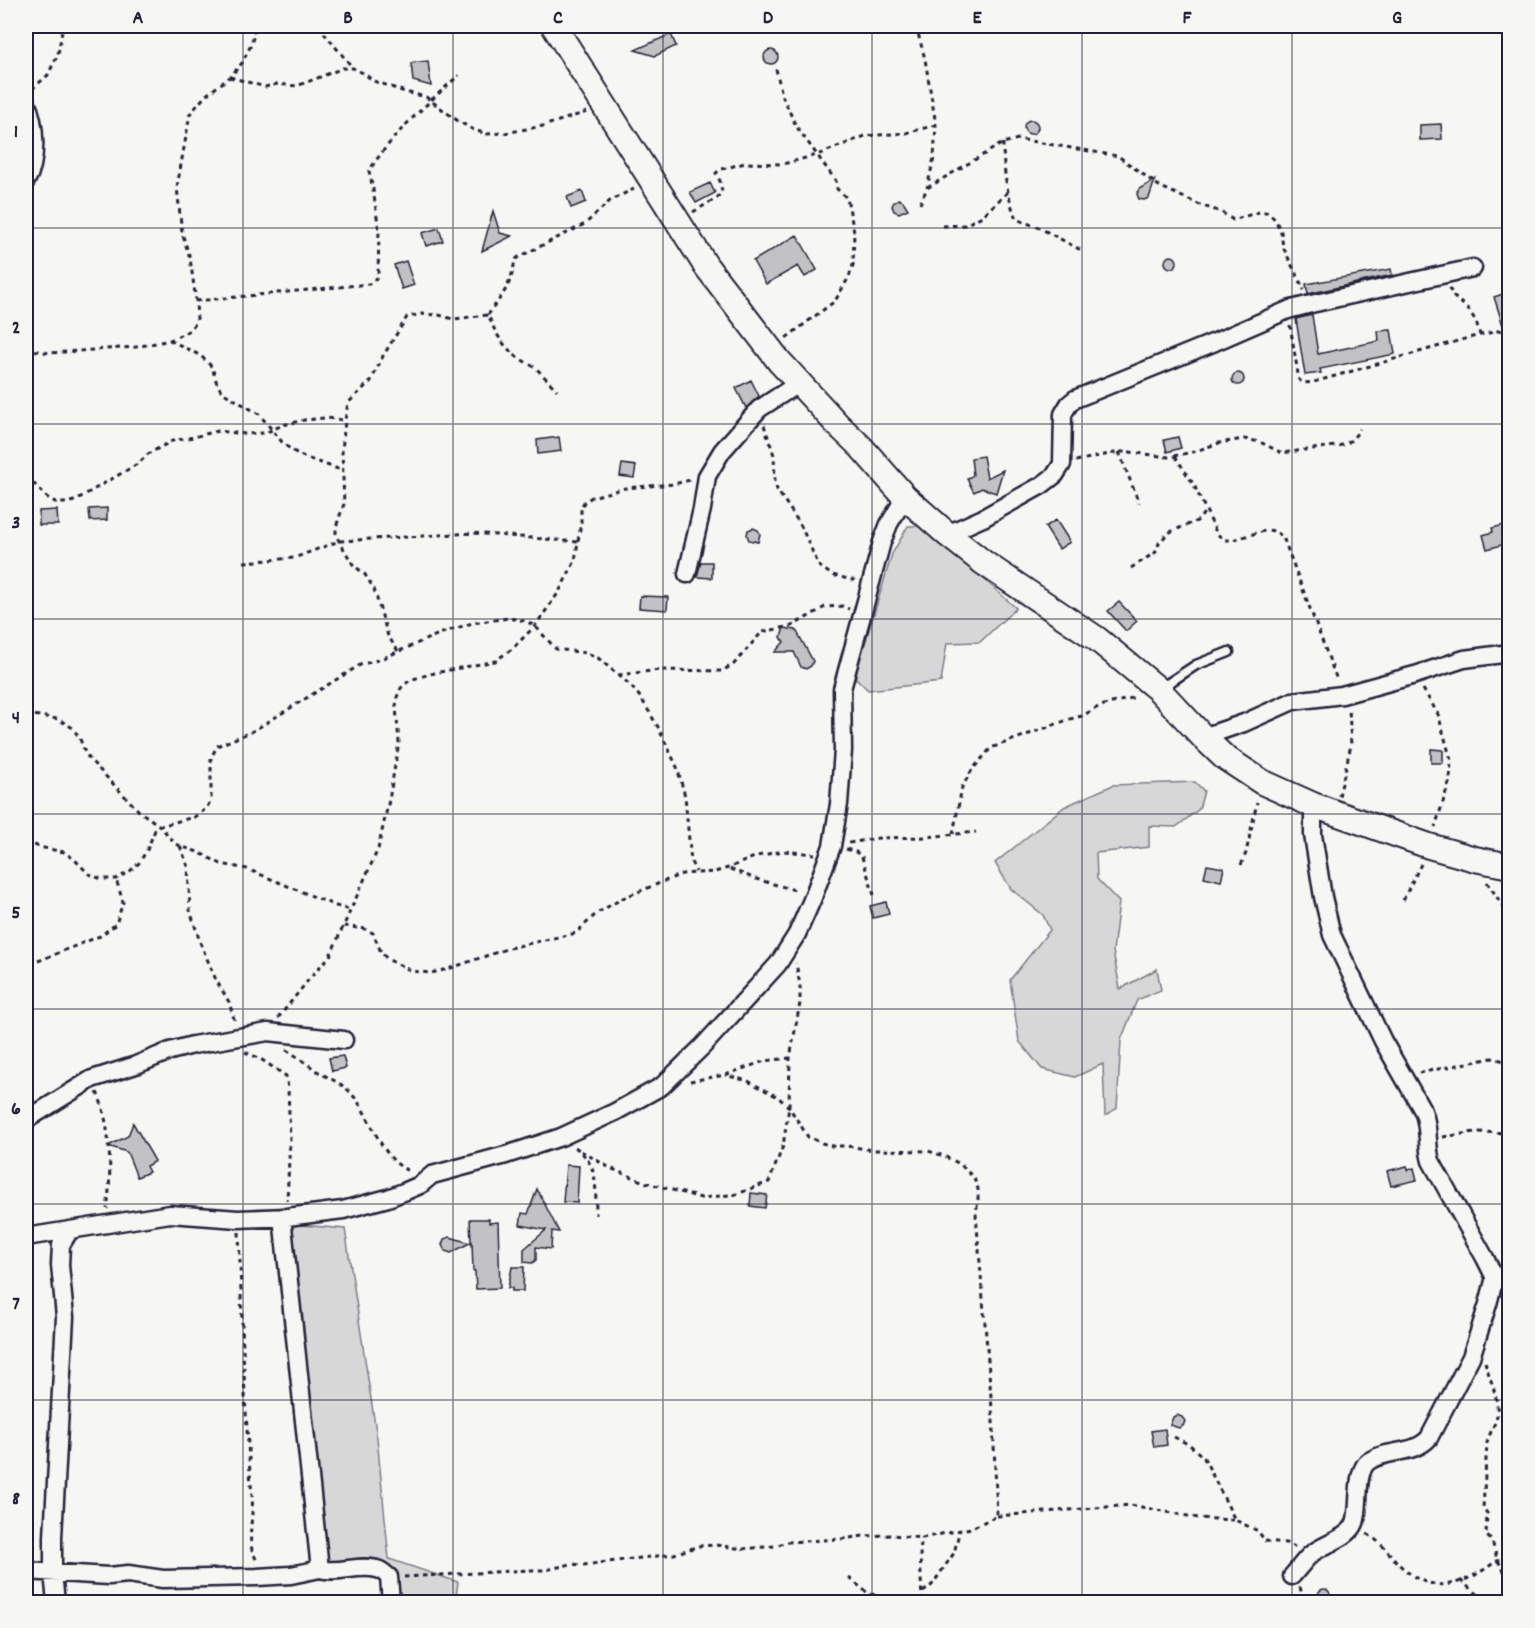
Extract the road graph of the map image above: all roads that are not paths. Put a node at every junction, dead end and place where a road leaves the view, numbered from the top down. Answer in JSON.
{"nodes":[{"id":1,"x":554,"y":26,"type":"edge"},
{"id":2,"x":26,"y":94,"type":"edge"},
{"id":3,"x":26,"y":100,"type":"edge"},
{"id":4,"x":26,"y":181,"type":"edge"},
{"id":5,"x":1473,"y":268,"type":"dead end"},
{"id":6,"x":799,"y":383,"type":"junction"},
{"id":7,"x":905,"y":497,"type":"junction"},
{"id":8,"x":947,"y":534,"type":"junction"},
{"id":9,"x":687,"y":574,"type":"dead end"},
{"id":10,"x":1229,"y":652,"type":"dead end"},
{"id":11,"x":1509,"y":653,"type":"edge"},
{"id":12,"x":1159,"y":690,"type":"junction"},
{"id":13,"x":1203,"y":737,"type":"junction"},
{"id":14,"x":1324,"y":808,"type":"junction"},
{"id":15,"x":1509,"y":866,"type":"edge"},
{"id":16,"x":345,"y":1040,"type":"dead end"},
{"id":17,"x":26,"y":1120,"type":"edge"},
{"id":18,"x":284,"y":1217,"type":"junction"},
{"id":19,"x":70,"y":1230,"type":"junction"},
{"id":20,"x":26,"y":1237,"type":"edge"},
{"id":21,"x":320,"y":1569,"type":"junction"},
{"id":22,"x":26,"y":1571,"type":"edge"},
{"id":23,"x":53,"y":1573,"type":"junction"},
{"id":24,"x":1292,"y":1576,"type":"dead end"},
{"id":25,"x":56,"y":1602,"type":"edge"},
{"id":26,"x":391,"y":1602,"type":"edge"}],
"edges":[{"from":1,"to":6,"type":"street"},
{"from":2,"to":3,"type":"street"},
{"from":3,"to":4,"type":"street"},
{"from":5,"to":8,"type":"street"},
{"from":6,"to":7,"type":"street"},
{"from":6,"to":9,"type":"street"},
{"from":7,"to":8,"type":"street"},
{"from":7,"to":18,"type":"street"},
{"from":8,"to":12,"type":"street"},
{"from":10,"to":12,"type":"lane"},
{"from":11,"to":13,"type":"street"},
{"from":12,"to":13,"type":"street"},
{"from":13,"to":14,"type":"street"},
{"from":14,"to":15,"type":"street"},
{"from":14,"to":24,"type":"street"},
{"from":16,"to":17,"type":"street"},
{"from":18,"to":19,"type":"street"},
{"from":18,"to":21,"type":"street"},
{"from":19,"to":20,"type":"street"},
{"from":19,"to":23,"type":"street"},
{"from":21,"to":23,"type":"street"},
{"from":21,"to":26,"type":"street"},
{"from":22,"to":23,"type":"street"},
{"from":23,"to":25,"type":"street"}]}
